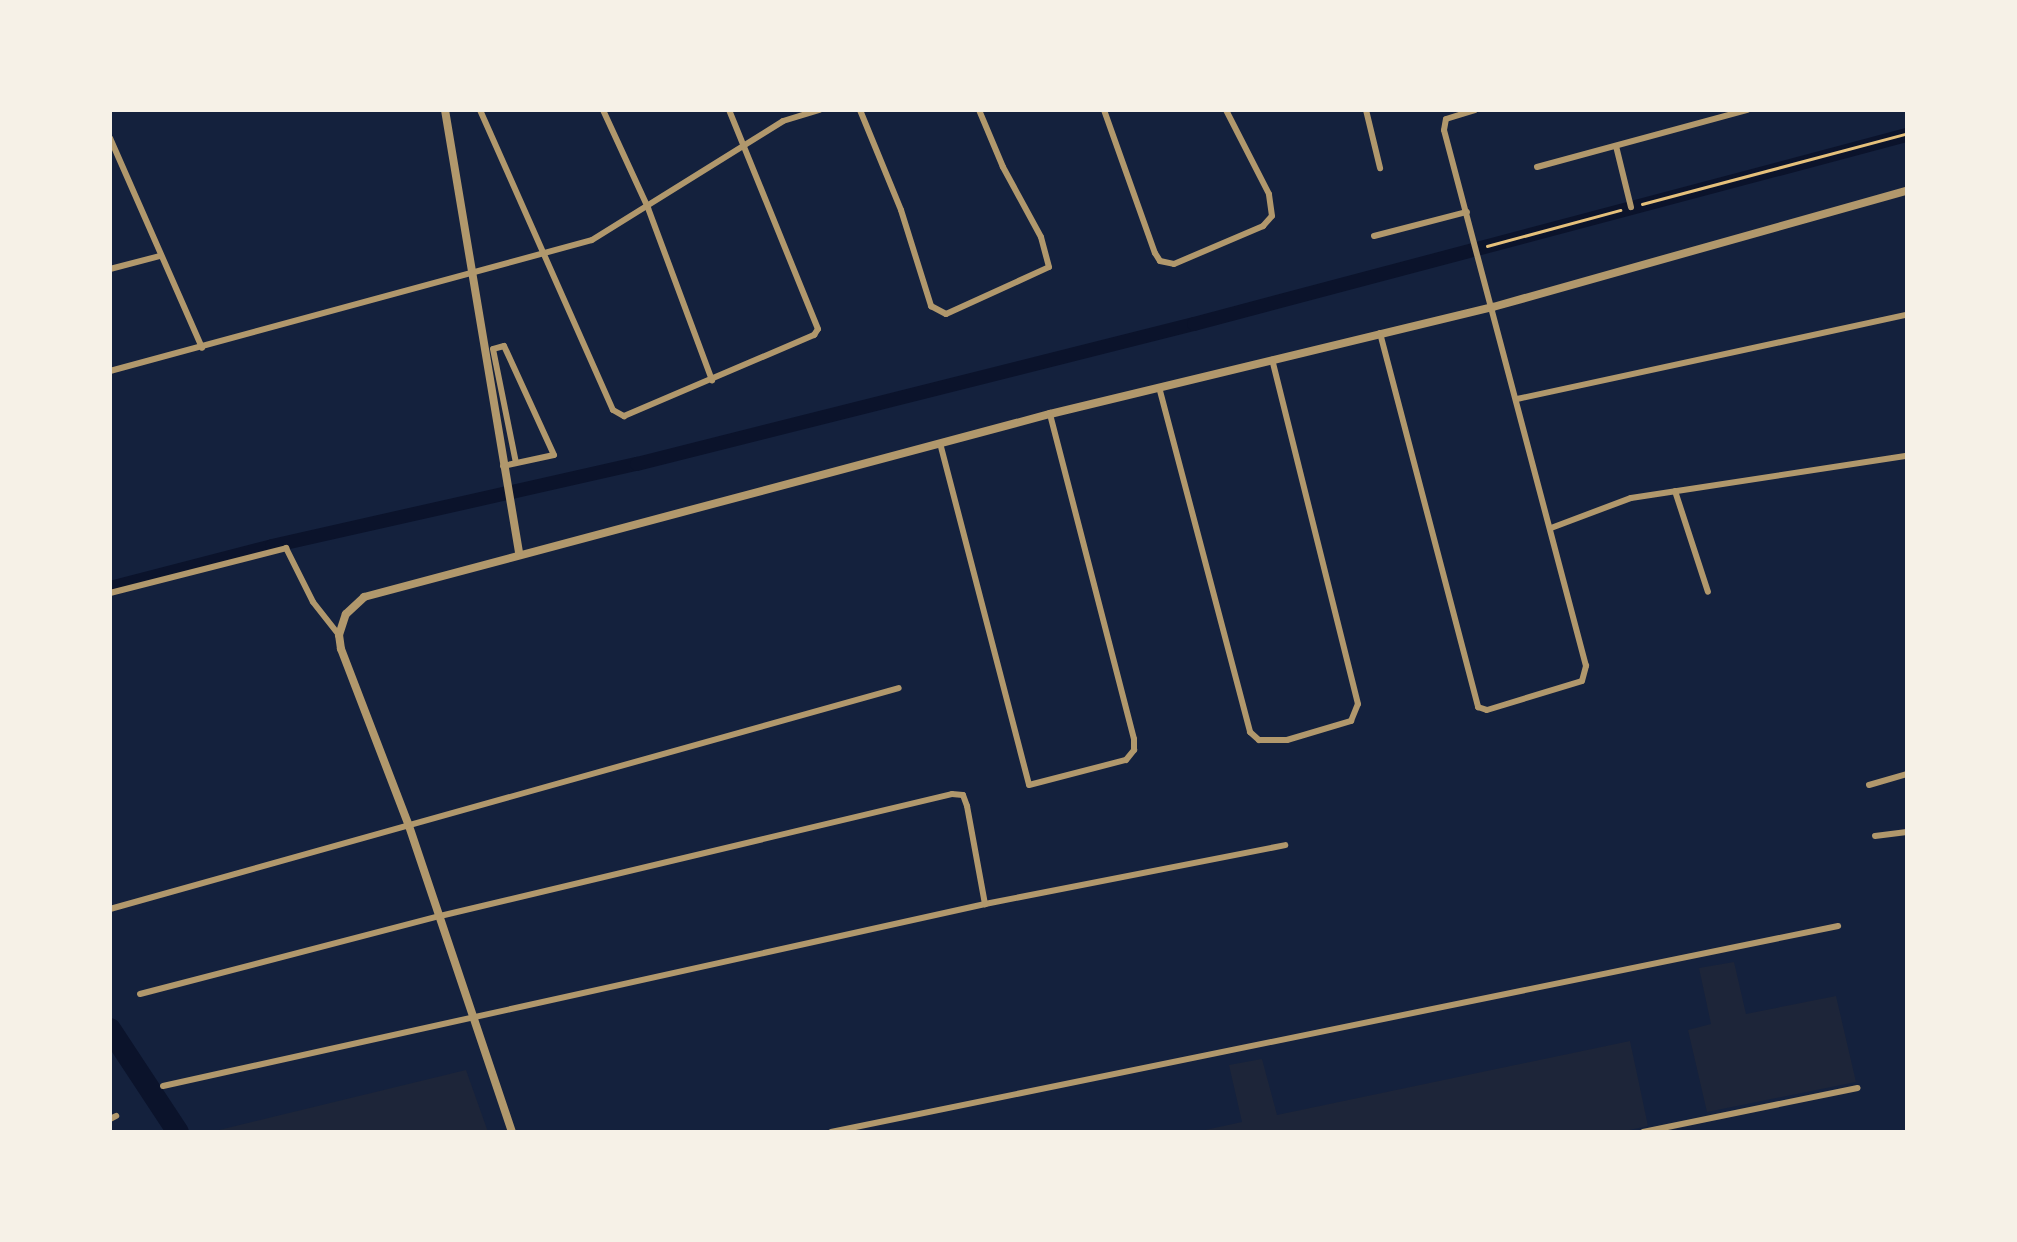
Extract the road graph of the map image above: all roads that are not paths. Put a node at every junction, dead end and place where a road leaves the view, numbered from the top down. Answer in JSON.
{"nodes":[{"id":1,"x":445,"y":110,"type":"edge"},
{"id":2,"x":480,"y":110,"type":"edge"},
{"id":3,"x":604,"y":110,"type":"edge"},
{"id":4,"x":729,"y":110,"type":"edge"},
{"id":5,"x":819,"y":110,"type":"edge"},
{"id":6,"x":860,"y":110,"type":"edge"},
{"id":7,"x":979,"y":110,"type":"edge"},
{"id":8,"x":1104,"y":110,"type":"edge"},
{"id":9,"x":1226,"y":110,"type":"edge"},
{"id":10,"x":1366,"y":110,"type":"edge"},
{"id":11,"x":1475,"y":110,"type":"edge"},
{"id":12,"x":1697,"y":110,"type":"edge"},
{"id":13,"x":1747,"y":110,"type":"edge"},
{"id":14,"x":1701,"y":123,"type":"junction"},
{"id":15,"x":110,"y":138,"type":"edge"},
{"id":16,"x":1616,"y":146,"type":"junction"},
{"id":17,"x":743,"y":149,"type":"junction"},
{"id":18,"x":1537,"y":167,"type":"dead end"},
{"id":19,"x":1380,"y":168,"type":"dead end"},
{"id":20,"x":1907,"y":191,"type":"edge"},
{"id":21,"x":1631,"y":207,"type":"road end"},
{"id":22,"x":648,"y":208,"type":"junction"},
{"id":23,"x":1467,"y":212,"type":"junction"},
{"id":24,"x":1374,"y":236,"type":"dead end"},
{"id":25,"x":540,"y":253,"type":"junction"},
{"id":26,"x":160,"y":256,"type":"junction"},
{"id":27,"x":110,"y":269,"type":"edge"},
{"id":28,"x":470,"y":276,"type":"junction"},
{"id":29,"x":1493,"y":307,"type":"junction"},
{"id":30,"x":1907,"y":315,"type":"edge"},
{"id":31,"x":1379,"y":332,"type":"junction"},
{"id":32,"x":202,"y":348,"type":"junction"},
{"id":33,"x":1272,"y":359,"type":"junction"},
{"id":34,"x":110,"y":371,"type":"edge"},
{"id":35,"x":712,"y":380,"type":"junction"},
{"id":36,"x":1159,"y":387,"type":"junction"},
{"id":37,"x":1518,"y":398,"type":"junction"},
{"id":38,"x":1050,"y":414,"type":"junction"},
{"id":39,"x":940,"y":443,"type":"junction"},
{"id":40,"x":1907,"y":456,"type":"edge"},
{"id":41,"x":516,"y":463,"type":"junction"},
{"id":42,"x":502,"y":466,"type":"junction"},
{"id":43,"x":1675,"y":490,"type":"junction"},
{"id":44,"x":1551,"y":528,"type":"junction"},
{"id":45,"x":519,"y":554,"type":"junction"},
{"id":46,"x":1708,"y":592,"type":"dead end"},
{"id":47,"x":110,"y":593,"type":"edge"},
{"id":48,"x":339,"y":635,"type":"junction"},
{"id":49,"x":899,"y":688,"type":"dead end"},
{"id":50,"x":1907,"y":774,"type":"edge"},
{"id":51,"x":1869,"y":785,"type":"dead end"},
{"id":52,"x":408,"y":826,"type":"junction"},
{"id":53,"x":1907,"y":832,"type":"edge"},
{"id":54,"x":1875,"y":836,"type":"dead end"},
{"id":55,"x":1285,"y":844,"type":"dead end"},
{"id":56,"x":986,"y":904,"type":"junction"},
{"id":57,"x":110,"y":910,"type":"edge"},
{"id":58,"x":440,"y":916,"type":"junction"},
{"id":59,"x":1838,"y":926,"type":"dead end"},
{"id":60,"x":140,"y":994,"type":"dead end"},
{"id":61,"x":472,"y":1015,"type":"junction"},
{"id":62,"x":163,"y":1086,"type":"dead end"},
{"id":63,"x":1858,"y":1088,"type":"dead end"},
{"id":64,"x":512,"y":1132,"type":"edge"},
{"id":65,"x":831,"y":1132,"type":"edge"},
{"id":66,"x":1643,"y":1132,"type":"edge"}],
"edges":[{"from":1,"to":28,"type":"street"},
{"from":2,"to":25,"type":"street"},
{"from":3,"to":22,"type":"street"},
{"from":4,"to":17,"type":"street"},
{"from":5,"to":17,"type":"street"},
{"from":6,"to":7,"type":"street"},
{"from":8,"to":9,"type":"street"},
{"from":10,"to":19,"type":"street"},
{"from":11,"to":23,"type":"street"},
{"from":12,"to":14,"type":"street"},
{"from":13,"to":14,"type":"street"},
{"from":14,"to":16,"type":"street"},
{"from":15,"to":26,"type":"street"},
{"from":16,"to":18,"type":"street"},
{"from":16,"to":21,"type":"street"},
{"from":17,"to":22,"type":"street"},
{"from":17,"to":35,"type":"street"},
{"from":20,"to":29,"type":"street"},
{"from":22,"to":25,"type":"street"},
{"from":22,"to":35,"type":"street"},
{"from":23,"to":24,"type":"street"},
{"from":23,"to":29,"type":"street"},
{"from":25,"to":28,"type":"street"},
{"from":25,"to":35,"type":"street"},
{"from":26,"to":27,"type":"street"},
{"from":26,"to":32,"type":"street"},
{"from":28,"to":32,"type":"street"},
{"from":28,"to":42,"type":"street"},
{"from":29,"to":31,"type":"street"},
{"from":29,"to":37,"type":"street"},
{"from":30,"to":37,"type":"street"},
{"from":31,"to":33,"type":"street"},
{"from":31,"to":44,"type":"street"},
{"from":32,"to":34,"type":"street"},
{"from":33,"to":36,"type":"street"},
{"from":33,"to":36,"type":"street"},
{"from":36,"to":38,"type":"street"},
{"from":37,"to":44,"type":"street"},
{"from":38,"to":39,"type":"street"},
{"from":38,"to":39,"type":"street"},
{"from":39,"to":45,"type":"street"},
{"from":40,"to":43,"type":"street"},
{"from":41,"to":41,"type":"street"},
{"from":41,"to":42,"type":"street"},
{"from":42,"to":45,"type":"street"},
{"from":43,"to":44,"type":"street"},
{"from":43,"to":46,"type":"street"},
{"from":45,"to":48,"type":"street"},
{"from":47,"to":48,"type":"street"},
{"from":48,"to":52,"type":"street"},
{"from":49,"to":52,"type":"street"},
{"from":50,"to":51,"type":"street"},
{"from":52,"to":57,"type":"street"},
{"from":52,"to":58,"type":"street"},
{"from":53,"to":54,"type":"street"},
{"from":55,"to":56,"type":"street"},
{"from":56,"to":58,"type":"street"},
{"from":56,"to":61,"type":"street"},
{"from":58,"to":60,"type":"street"},
{"from":58,"to":61,"type":"street"},
{"from":59,"to":65,"type":"street"},
{"from":61,"to":62,"type":"street"},
{"from":61,"to":64,"type":"street"},
{"from":63,"to":66,"type":"street"}]}
